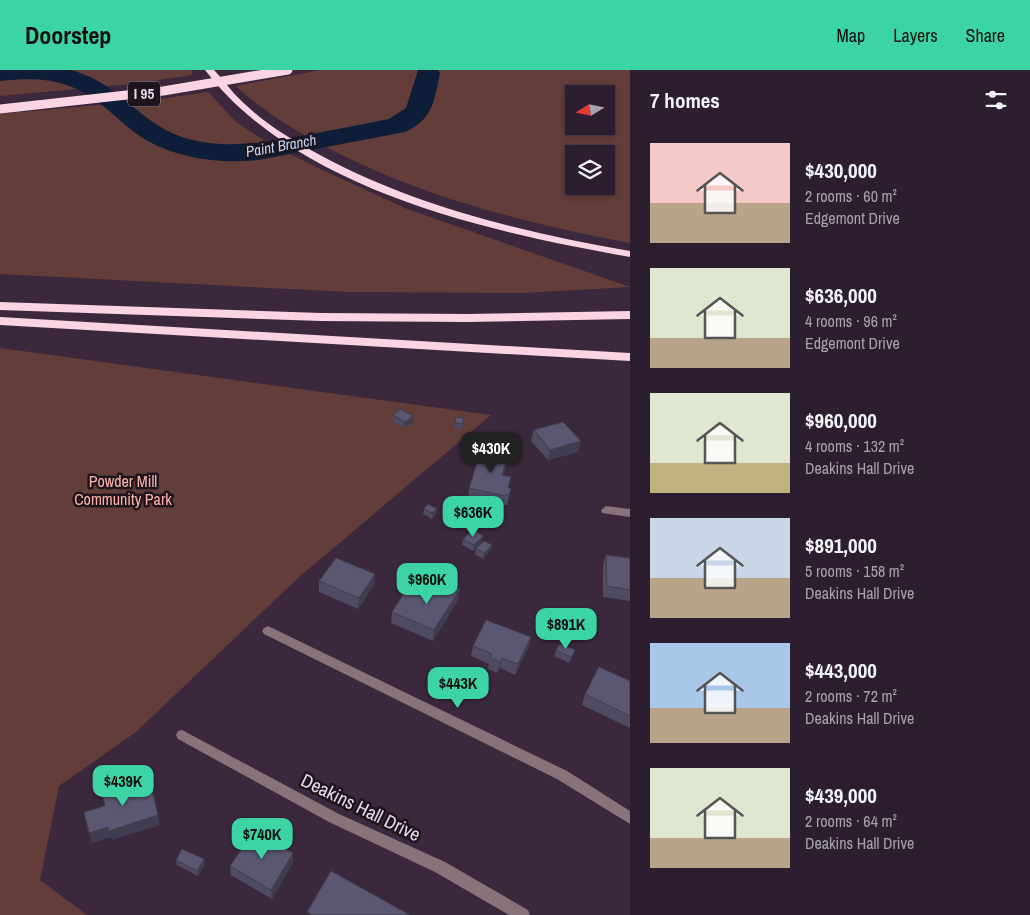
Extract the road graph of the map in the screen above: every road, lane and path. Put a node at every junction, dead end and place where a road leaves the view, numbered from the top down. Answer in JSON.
{"nodes":[{"id":1,"x":209,"y":70,"type":"edge"},
{"id":2,"x":288,"y":70,"type":"edge"},
{"id":3,"x":0,"y":109,"type":"edge"},
{"id":4,"x":630,"y":254,"type":"edge"},
{"id":5,"x":0,"y":306,"type":"edge"},
{"id":6,"x":630,"y":315,"type":"edge"},
{"id":7,"x":0,"y":321,"type":"edge"},
{"id":8,"x":630,"y":357,"type":"edge"},
{"id":9,"x":606,"y":510,"type":"dead end"},
{"id":10,"x":630,"y":513,"type":"edge"},
{"id":11,"x":268,"y":631,"type":"dead end"},
{"id":12,"x":182,"y":734,"type":"dead end"},
{"id":13,"x":630,"y":818,"type":"edge"},
{"id":14,"x":523,"y":915,"type":"edge"}],
"edges":[{"from":1,"to":4,"type":"highway"},
{"from":2,"to":3,"type":"highway","number":"I 95","bridge":true},
{"from":5,"to":6,"type":"highway"},
{"from":7,"to":8,"type":"highway"},
{"from":9,"to":10,"type":"street"},
{"from":11,"to":13,"type":"street"},
{"from":12,"to":14,"type":"street","name":"Deakins Hall Drive"}]}
